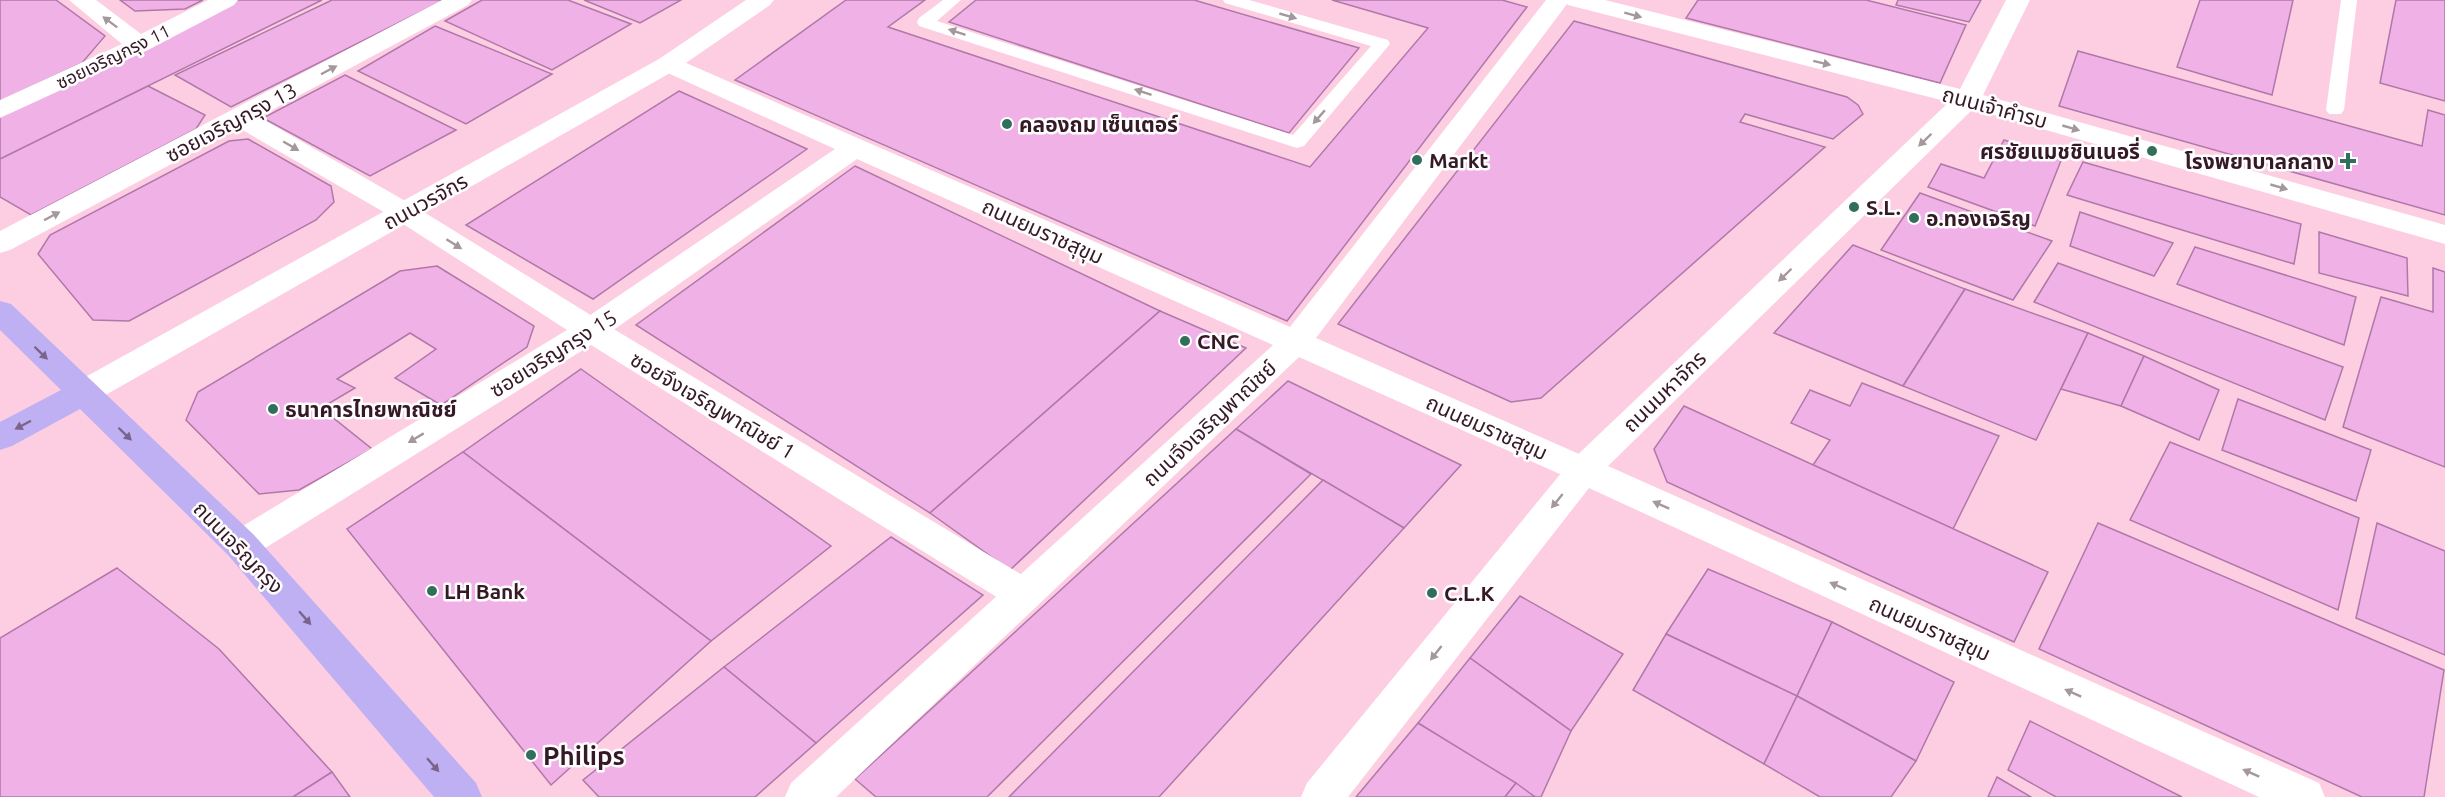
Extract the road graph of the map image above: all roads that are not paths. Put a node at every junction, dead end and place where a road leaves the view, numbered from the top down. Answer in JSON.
{"nodes":[{"id":1,"x":81,"y":0,"type":"edge"},
{"id":2,"x":226,"y":0,"type":"edge"},
{"id":3,"x":460,"y":0,"type":"edge"},
{"id":4,"x":762,"y":0,"type":"edge"},
{"id":5,"x":953,"y":0,"type":"edge"},
{"id":6,"x":1231,"y":0,"type":"edge"},
{"id":7,"x":1558,"y":0,"type":"edge"},
{"id":8,"x":1576,"y":0,"type":"edge"},
{"id":9,"x":2018,"y":0,"type":"edge"},
{"id":10,"x":2349,"y":0,"type":"edge"},
{"id":11,"x":139,"y":45,"type":"junction"},
{"id":12,"x":668,"y":64,"type":"junction"},
{"id":13,"x":1968,"y":99,"type":"junction"},
{"id":14,"x":0,"y":110,"type":"edge"},
{"id":15,"x":2335,"y":110,"type":"dead end"},
{"id":16,"x":240,"y":117,"type":"junction"},
{"id":17,"x":856,"y":147,"type":"junction"},
{"id":18,"x":404,"y":212,"type":"junction"},
{"id":19,"x":2445,"y":235,"type":"edge"},
{"id":20,"x":0,"y":243,"type":"edge"},
{"id":21,"x":0,"y":312,"type":"edge"},
{"id":22,"x":591,"y":330,"type":"junction"},
{"id":23,"x":1295,"y":343,"type":"junction"},
{"id":24,"x":83,"y":393,"type":"junction"},
{"id":25,"x":0,"y":437,"type":"edge"},
{"id":26,"x":1583,"y":470,"type":"junction"},
{"id":27,"x":241,"y":545,"type":"junction"},
{"id":28,"x":1024,"y":595,"type":"junction"},
{"id":29,"x":462,"y":797,"type":"edge"},
{"id":30,"x":806,"y":797,"type":"edge"},
{"id":31,"x":1322,"y":797,"type":"edge"},
{"id":32,"x":2304,"y":797,"type":"edge"}],
"edges":[{"from":11,"to":1,"type":"street","one_way":true},
{"from":2,"to":11,"type":"street","name":"ซอยเจริญกรุง 11"},
{"from":16,"to":3,"type":"street","name":"ซอยเจริญกรุง 13","one_way":true},
{"from":4,"to":12,"type":"street","name":"ถนนวรจักร"},
{"from":6,"to":5,"type":"lane","one_way":true},
{"from":7,"to":23,"type":"street","name":"ถนนจึงเจริญพาณิชย์"},
{"from":8,"to":13,"type":"street","name":"ถนนเจ้าคำรบ","one_way":true},
{"from":9,"to":13,"type":"street","name":"ถนนมหาจักร"},
{"from":10,"to":15,"type":"lane"},
{"from":11,"to":14,"type":"street","name":"ซอยเจริญกรุง 11"},
{"from":12,"to":17,"type":"street","name":"ถนนยมราชสุขุม"},
{"from":12,"to":18,"type":"street","name":"ถนนวรจักร"},
{"from":13,"to":19,"type":"street","name":"ถนนเจ้าคำรบ","one_way":true},
{"from":13,"to":26,"type":"street","name":"ถนนมหาจักร","one_way":true},
{"from":16,"to":18,"type":"street","name":"ซอยจึงเจริญพาณิชย์ 1","one_way":true},
{"from":20,"to":16,"type":"street","name":"ซอยเจริญกรุง 13","one_way":true},
{"from":17,"to":22,"type":"street","name":"ซอยเจริญกรุง 15"},
{"from":17,"to":23,"type":"street","name":"ถนนยมราชสุขุม"},
{"from":18,"to":22,"type":"street","name":"ซอยจึงเจริญพาณิชย์ 1","one_way":true},
{"from":18,"to":24,"type":"street","name":"ถนนวรจักร"},
{"from":21,"to":24,"type":"main road","name":"ถนนเจริญกรุง","one_way":true},
{"from":22,"to":27,"type":"street","name":"ซอยเจริญกรุง 15","one_way":true},
{"from":22,"to":28,"type":"street","name":"ซอยจึงเจริญพาณิชย์ 1"},
{"from":23,"to":26,"type":"street","name":"ถนนยมราชสุขุม"},
{"from":23,"to":28,"type":"street","name":"ถนนจึงเจริญพาณิชย์"},
{"from":24,"to":25,"type":"main road","one_way":true},
{"from":24,"to":27,"type":"main road","name":"ถนนเจริญกรุง","one_way":true},
{"from":26,"to":31,"type":"street","name":"ถนนมหาจักร","one_way":true},
{"from":32,"to":26,"type":"street","name":"ถนนยมราชสุขุม","one_way":true},
{"from":27,"to":29,"type":"main road","name":"ถนนเจริญกรุง","one_way":true},
{"from":28,"to":30,"type":"street","name":"ถนนจึงเจริญพาณิชย์"}]}
